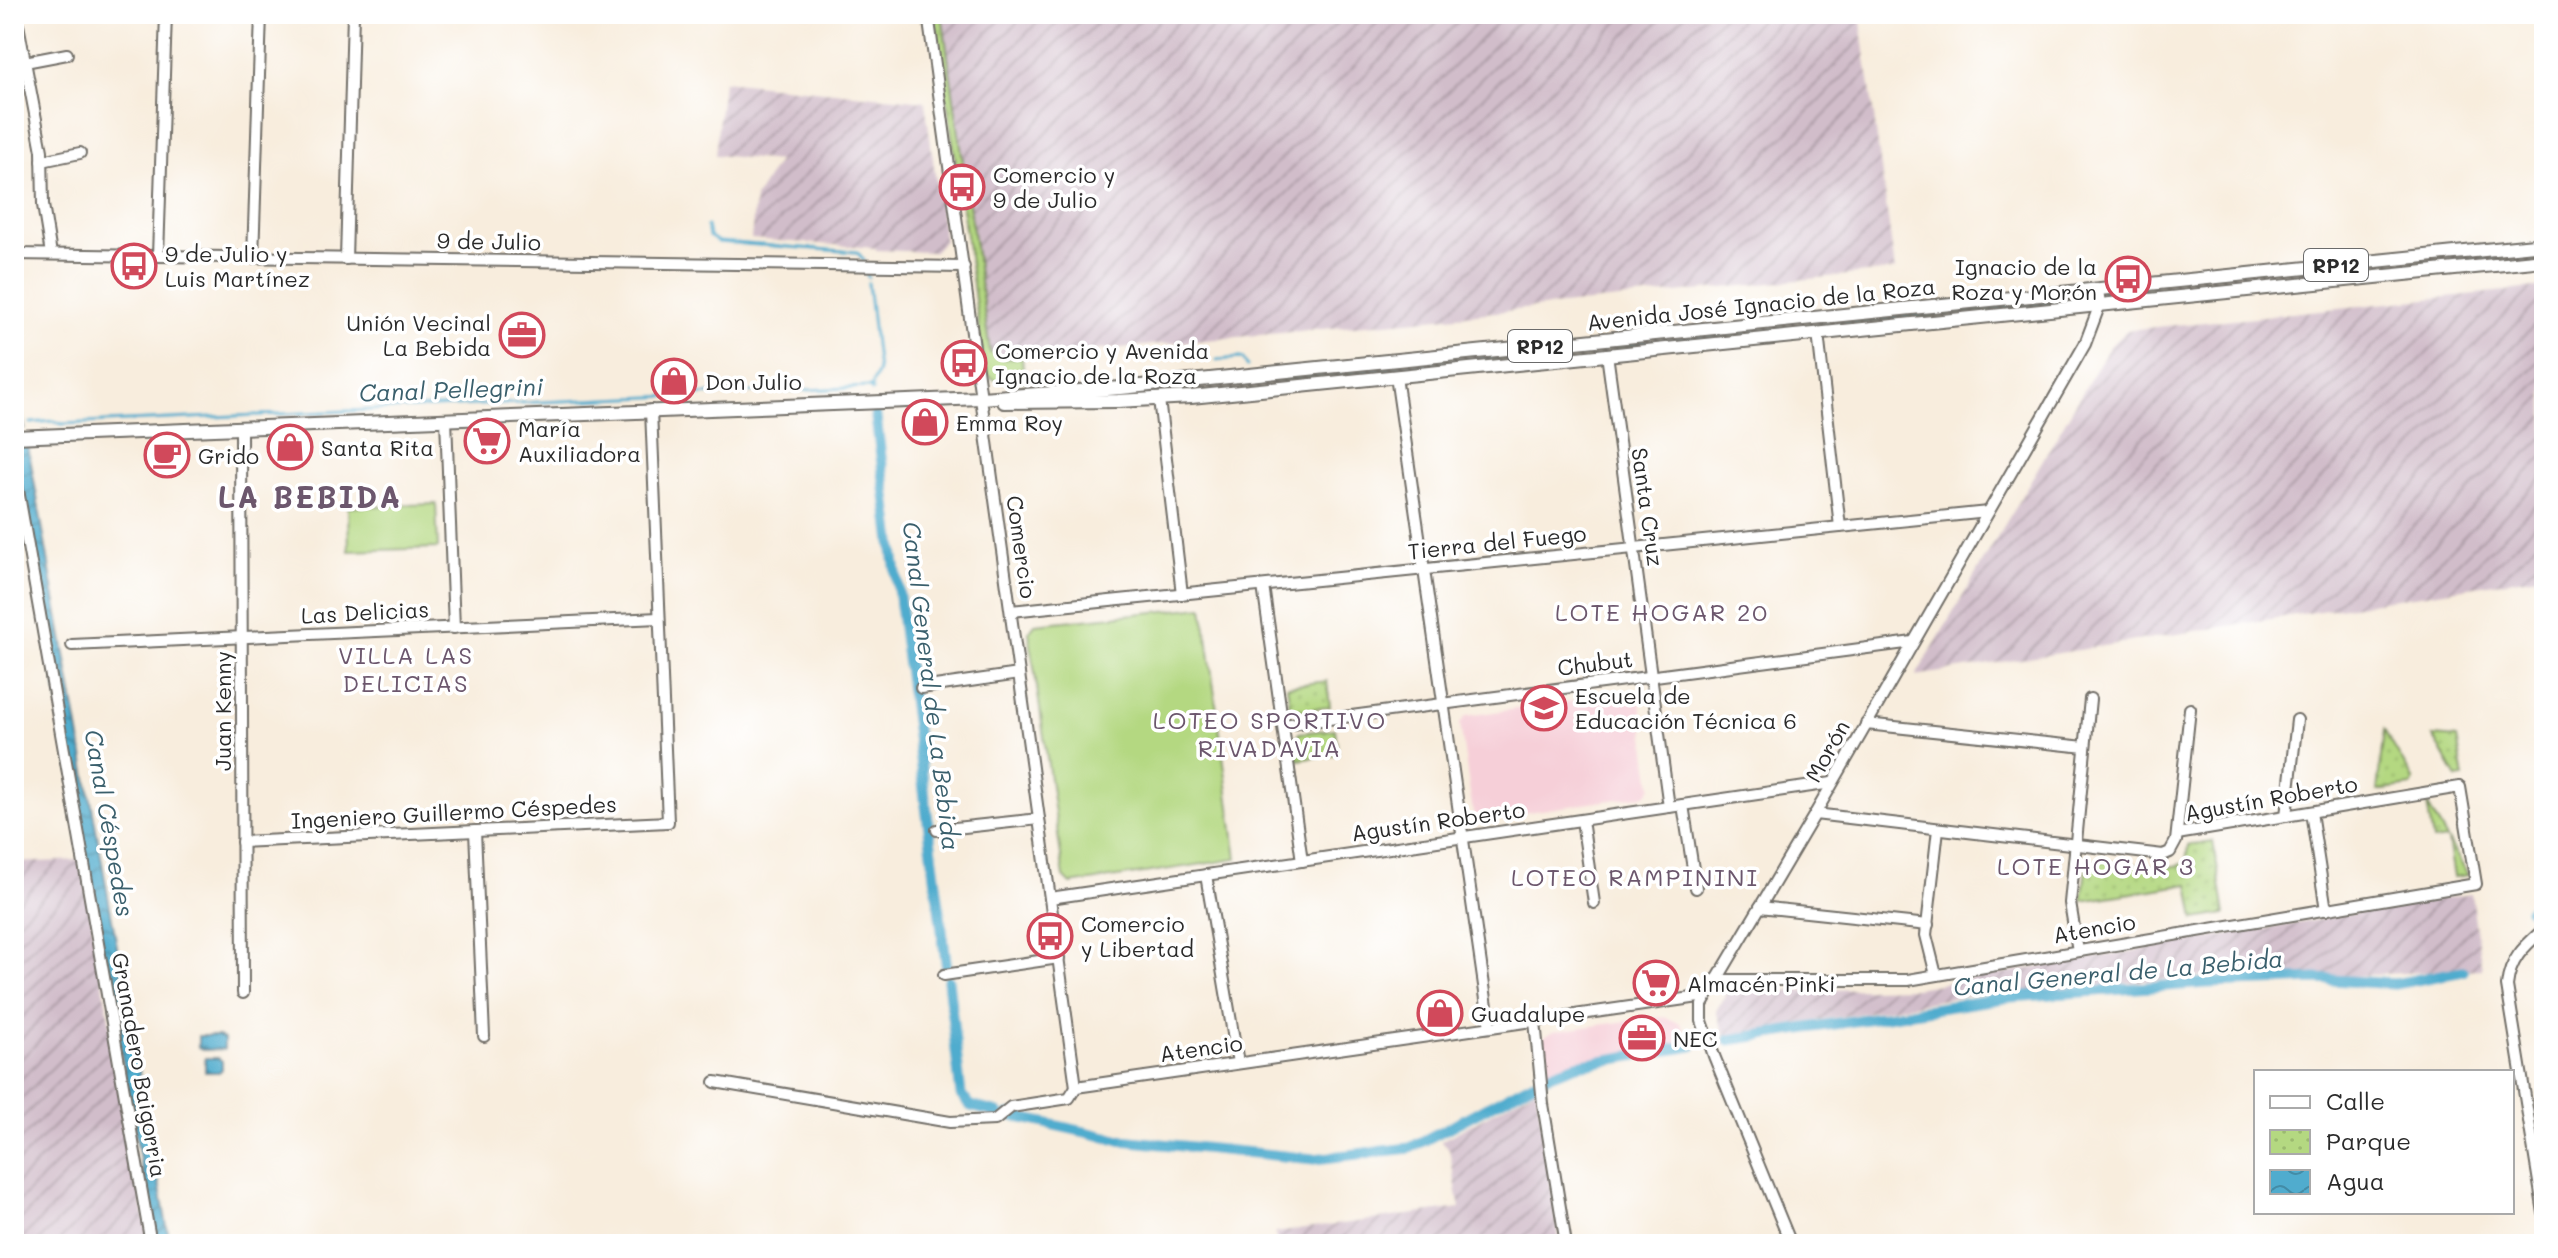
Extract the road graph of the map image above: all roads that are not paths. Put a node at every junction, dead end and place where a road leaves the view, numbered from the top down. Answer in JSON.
{"nodes":[{"id":1,"x":16,"y":14,"type":"edge"},
{"id":2,"x":166,"y":14,"type":"edge"},
{"id":3,"x":261,"y":14,"type":"edge"},
{"id":4,"x":353,"y":14,"type":"edge"},
{"id":5,"x":928,"y":14,"type":"edge"},
{"id":6,"x":67,"y":54,"type":"dead end"},
{"id":7,"x":25,"y":62,"type":"junction"},
{"id":8,"x":80,"y":153,"type":"dead end"},
{"id":9,"x":42,"y":161,"type":"junction"},
{"id":10,"x":2544,"y":244,"type":"edge"},
{"id":11,"x":14,"y":254,"type":"edge"},
{"id":12,"x":51,"y":254,"type":"junction"},
{"id":13,"x":158,"y":256,"type":"junction"},
{"id":14,"x":253,"y":258,"type":"junction"},
{"id":15,"x":346,"y":259,"type":"junction"},
{"id":16,"x":2544,"y":260,"type":"edge"},
{"id":17,"x":964,"y":267,"type":"junction"},
{"id":18,"x":2098,"y":290,"type":"junction"},
{"id":19,"x":2100,"y":304,"type":"junction"},
{"id":20,"x":1818,"y":333,"type":"junction"},
{"id":21,"x":1607,"y":354,"type":"junction"},
{"id":22,"x":1396,"y":376,"type":"junction"},
{"id":23,"x":981,"y":398,"type":"junction"},
{"id":24,"x":1159,"y":399,"type":"junction"},
{"id":25,"x":651,"y":410,"type":"junction"},
{"id":26,"x":446,"y":419,"type":"junction"},
{"id":27,"x":241,"y":428,"type":"junction"},
{"id":28,"x":20,"y":436,"type":"edge"},
{"id":29,"x":14,"y":467,"type":"edge"},
{"id":30,"x":1988,"y":512,"type":"junction"},
{"id":31,"x":1840,"y":527,"type":"junction"},
{"id":32,"x":1633,"y":548,"type":"junction"},
{"id":33,"x":1424,"y":569,"type":"junction"},
{"id":34,"x":1263,"y":586,"type":"junction"},
{"id":35,"x":1182,"y":594,"type":"junction"},
{"id":36,"x":1011,"y":611,"type":"junction"},
{"id":37,"x":659,"y":618,"type":"junction"},
{"id":38,"x":454,"y":628,"type":"junction"},
{"id":39,"x":242,"y":637,"type":"junction"},
{"id":40,"x":1913,"y":642,"type":"junction"},
{"id":41,"x":72,"y":645,"type":"dead end"},
{"id":42,"x":1019,"y":674,"type":"junction"},
{"id":43,"x":1651,"y":676,"type":"junction"},
{"id":44,"x":921,"y":688,"type":"dead end"},
{"id":45,"x":2090,"y":699,"type":"dead end"},
{"id":46,"x":1443,"y":703,"type":"junction"},
{"id":47,"x":2190,"y":709,"type":"dead end"},
{"id":48,"x":2297,"y":720,"type":"dead end"},
{"id":49,"x":1866,"y":724,"type":"junction"},
{"id":50,"x":1283,"y":725,"type":"junction"},
{"id":51,"x":2085,"y":747,"type":"junction"},
{"id":52,"x":1832,"y":783,"type":"junction"},
{"id":53,"x":1683,"y":805,"type":"junction"},
{"id":54,"x":1669,"y":807,"type":"junction"},
{"id":55,"x":2311,"y":812,"type":"junction"},
{"id":56,"x":1815,"y":814,"type":"junction"},
{"id":57,"x":2286,"y":816,"type":"junction"},
{"id":58,"x":1039,"y":819,"type":"junction"},
{"id":59,"x":1582,"y":820,"type":"junction"},
{"id":60,"x":1938,"y":829,"type":"junction"},
{"id":61,"x":937,"y":830,"type":"dead end"},
{"id":62,"x":475,"y":831,"type":"junction"},
{"id":63,"x":2177,"y":834,"type":"junction"},
{"id":64,"x":1463,"y":838,"type":"junction"},
{"id":65,"x":242,"y":842,"type":"junction"},
{"id":66,"x":2076,"y":846,"type":"junction"},
{"id":67,"x":1302,"y":861,"type":"junction"},
{"id":68,"x":1206,"y":875,"type":"junction"},
{"id":69,"x":2476,"y":884,"type":"joint"},
{"id":70,"x":1696,"y":888,"type":"dead end"},
{"id":71,"x":1050,"y":898,"type":"junction"},
{"id":72,"x":1594,"y":903,"type":"dead end"},
{"id":73,"x":1760,"y":907,"type":"junction"},
{"id":74,"x":2326,"y":910,"type":"junction"},
{"id":75,"x":1928,"y":925,"type":"junction"},
{"id":76,"x":2544,"y":929,"type":"edge"},
{"id":77,"x":2078,"y":951,"type":"junction"},
{"id":78,"x":1059,"y":958,"type":"junction"},
{"id":79,"x":944,"y":975,"type":"dead end"},
{"id":80,"x":1936,"y":975,"type":"junction"},
{"id":81,"x":1715,"y":980,"type":"junction"},
{"id":82,"x":243,"y":993,"type":"dead end"},
{"id":83,"x":1706,"y":996,"type":"junction"},
{"id":84,"x":1535,"y":1021,"type":"junction"},
{"id":85,"x":1490,"y":1027,"type":"junction"},
{"id":86,"x":484,"y":1036,"type":"dead end"},
{"id":87,"x":1238,"y":1063,"type":"junction"},
{"id":88,"x":715,"y":1082,"type":"dead end"},
{"id":89,"x":1076,"y":1087,"type":"junction"},
{"id":90,"x":2544,"y":1213,"type":"edge"},
{"id":91,"x":151,"y":1244,"type":"edge"},
{"id":92,"x":1566,"y":1244,"type":"edge"},
{"id":93,"x":1791,"y":1244,"type":"edge"}],
"edges":[{"from":1,"to":7,"type":"street"},
{"from":2,"to":13,"type":"street"},
{"from":3,"to":14,"type":"street"},
{"from":4,"to":15,"type":"street"},
{"from":5,"to":17,"type":"street","name":"Comercio"},
{"from":6,"to":7,"type":"street"},
{"from":7,"to":9,"type":"street"},
{"from":8,"to":9,"type":"street"},
{"from":9,"to":12,"type":"street"},
{"from":10,"to":18,"type":"main road","name":"Avenida José Ignacio de la Roza","number":"RP12"},
{"from":11,"to":12,"type":"street","name":"9 de Julio"},
{"from":12,"to":13,"type":"street","name":"9 de Julio"},
{"from":13,"to":14,"type":"street","name":"9 de Julio"},
{"from":14,"to":15,"type":"street","name":"9 de Julio"},
{"from":15,"to":17,"type":"street","name":"9 de Julio"},
{"from":16,"to":19,"type":"main road","name":"Avenida José Ignacio de la Roza","number":"RP12"},
{"from":17,"to":23,"type":"street","name":"Comercio"},
{"from":18,"to":19,"type":"street","name":"Morón"},
{"from":18,"to":23,"type":"main road","name":"Avenida José Ignacio de la Roza","number":"RP12"},
{"from":19,"to":20,"type":"main road","name":"Avenida José Ignacio de la Roza","number":"RP12"},
{"from":19,"to":30,"type":"street","name":"Morón"},
{"from":20,"to":21,"type":"main road","name":"Avenida José Ignacio de la Roza","number":"RP12"},
{"from":20,"to":31,"type":"street"},
{"from":21,"to":22,"type":"main road","name":"Avenida José Ignacio de la Roza","number":"RP12"},
{"from":21,"to":32,"type":"street","name":"Santa Cruz"},
{"from":22,"to":24,"type":"main road","name":"Avenida José Ignacio de la Roza","number":"RP12"},
{"from":22,"to":33,"type":"street"},
{"from":23,"to":24,"type":"main road","name":"Avenida José Ignacio de la Roza","number":"RP12"},
{"from":23,"to":25,"type":"main road","name":"Avenida José Ignacio de la Roza","number":"RP12"},
{"from":23,"to":36,"type":"street","name":"Comercio"},
{"from":24,"to":35,"type":"street"},
{"from":25,"to":26,"type":"main road","name":"Avenida José Ignacio de la Roza","number":"RP12"},
{"from":25,"to":37,"type":"street"},
{"from":26,"to":27,"type":"main road","name":"Avenida José Ignacio de la Roza","number":"RP12"},
{"from":26,"to":38,"type":"street"},
{"from":27,"to":28,"type":"main road","name":"Avenida José Ignacio de la Roza","number":"RP12"},
{"from":27,"to":39,"type":"street","name":"Juan Kenny"},
{"from":29,"to":91,"type":"street","name":"Granadero Baigorria"},
{"from":30,"to":31,"type":"street","name":"Tierra del Fuego"},
{"from":30,"to":40,"type":"street","name":"Morón"},
{"from":31,"to":32,"type":"street","name":"Tierra del Fuego"},
{"from":32,"to":33,"type":"street","name":"Tierra del Fuego"},
{"from":32,"to":43,"type":"street","name":"Santa Cruz"},
{"from":33,"to":34,"type":"street","name":"Tierra del Fuego"},
{"from":33,"to":46,"type":"street"},
{"from":34,"to":35,"type":"street","name":"Tierra del Fuego"},
{"from":34,"to":50,"type":"street"},
{"from":35,"to":36,"type":"street","name":"Tierra del Fuego"},
{"from":36,"to":42,"type":"street","name":"Comercio"},
{"from":37,"to":38,"type":"street","name":"Las Delicias"},
{"from":37,"to":62,"type":"street","name":"Ingeniero Guillermo Céspedes"},
{"from":38,"to":39,"type":"street","name":"Las Delicias"},
{"from":39,"to":41,"type":"street","name":"Las Delicias"},
{"from":39,"to":65,"type":"street","name":"Juan Kenny"},
{"from":40,"to":43,"type":"street","name":"Chubut"},
{"from":40,"to":49,"type":"street","name":"Morón"},
{"from":42,"to":44,"type":"street"},
{"from":42,"to":58,"type":"street","name":"Comercio"},
{"from":43,"to":46,"type":"street","name":"Chubut"},
{"from":43,"to":54,"type":"street","name":"Santa Cruz"},
{"from":45,"to":51,"type":"street"},
{"from":46,"to":50,"type":"street","name":"Chubut"},
{"from":46,"to":64,"type":"street"},
{"from":47,"to":63,"type":"street"},
{"from":48,"to":57,"type":"street"},
{"from":49,"to":51,"type":"street"},
{"from":49,"to":52,"type":"street","name":"Morón"},
{"from":50,"to":67,"type":"street"},
{"from":51,"to":66,"type":"street"},
{"from":52,"to":53,"type":"street","name":"Agustín Roberto"},
{"from":52,"to":56,"type":"street","name":"Morón"},
{"from":53,"to":54,"type":"street","name":"Agustín Roberto"},
{"from":53,"to":70,"type":"street"},
{"from":54,"to":59,"type":"street","name":"Agustín Roberto"},
{"from":55,"to":57,"type":"street","name":"Agustín Roberto"},
{"from":55,"to":69,"type":"street","name":"Agustín Roberto"},
{"from":55,"to":74,"type":"street"},
{"from":56,"to":60,"type":"street","name":"Agustín Roberto"},
{"from":56,"to":73,"type":"street","name":"Morón"},
{"from":57,"to":63,"type":"street","name":"Agustín Roberto"},
{"from":58,"to":61,"type":"street"},
{"from":58,"to":71,"type":"street","name":"Comercio"},
{"from":59,"to":64,"type":"street","name":"Agustín Roberto"},
{"from":59,"to":72,"type":"street"},
{"from":60,"to":66,"type":"street","name":"Agustín Roberto"},
{"from":60,"to":75,"type":"street"},
{"from":62,"to":65,"type":"street","name":"Ingeniero Guillermo Céspedes"},
{"from":62,"to":86,"type":"street"},
{"from":63,"to":66,"type":"street","name":"Agustín Roberto"},
{"from":64,"to":67,"type":"street","name":"Agustín Roberto"},
{"from":64,"to":85,"type":"street"},
{"from":65,"to":82,"type":"street","name":"Juan Kenny"},
{"from":66,"to":77,"type":"street"},
{"from":67,"to":68,"type":"street","name":"Agustín Roberto"},
{"from":68,"to":71,"type":"street","name":"Agustín Roberto"},
{"from":68,"to":87,"type":"street"},
{"from":69,"to":74,"type":"street","name":"Atencio"},
{"from":71,"to":78,"type":"street","name":"Comercio"},
{"from":73,"to":75,"type":"street"},
{"from":73,"to":81,"type":"street","name":"Morón"},
{"from":74,"to":77,"type":"street","name":"Atencio"},
{"from":75,"to":80,"type":"street"},
{"from":76,"to":90,"type":"street"},
{"from":77,"to":80,"type":"street","name":"Atencio"},
{"from":78,"to":79,"type":"street"},
{"from":78,"to":89,"type":"street","name":"Comercio"},
{"from":80,"to":81,"type":"street","name":"Atencio"},
{"from":81,"to":83,"type":"street","name":"Morón"},
{"from":83,"to":84,"type":"street","name":"Atencio"},
{"from":83,"to":93,"type":"street"},
{"from":84,"to":85,"type":"street","name":"Atencio"},
{"from":84,"to":92,"type":"street"},
{"from":85,"to":87,"type":"street","name":"Atencio"},
{"from":87,"to":89,"type":"street","name":"Atencio"},
{"from":88,"to":89,"type":"street","name":"Atencio"}]}
